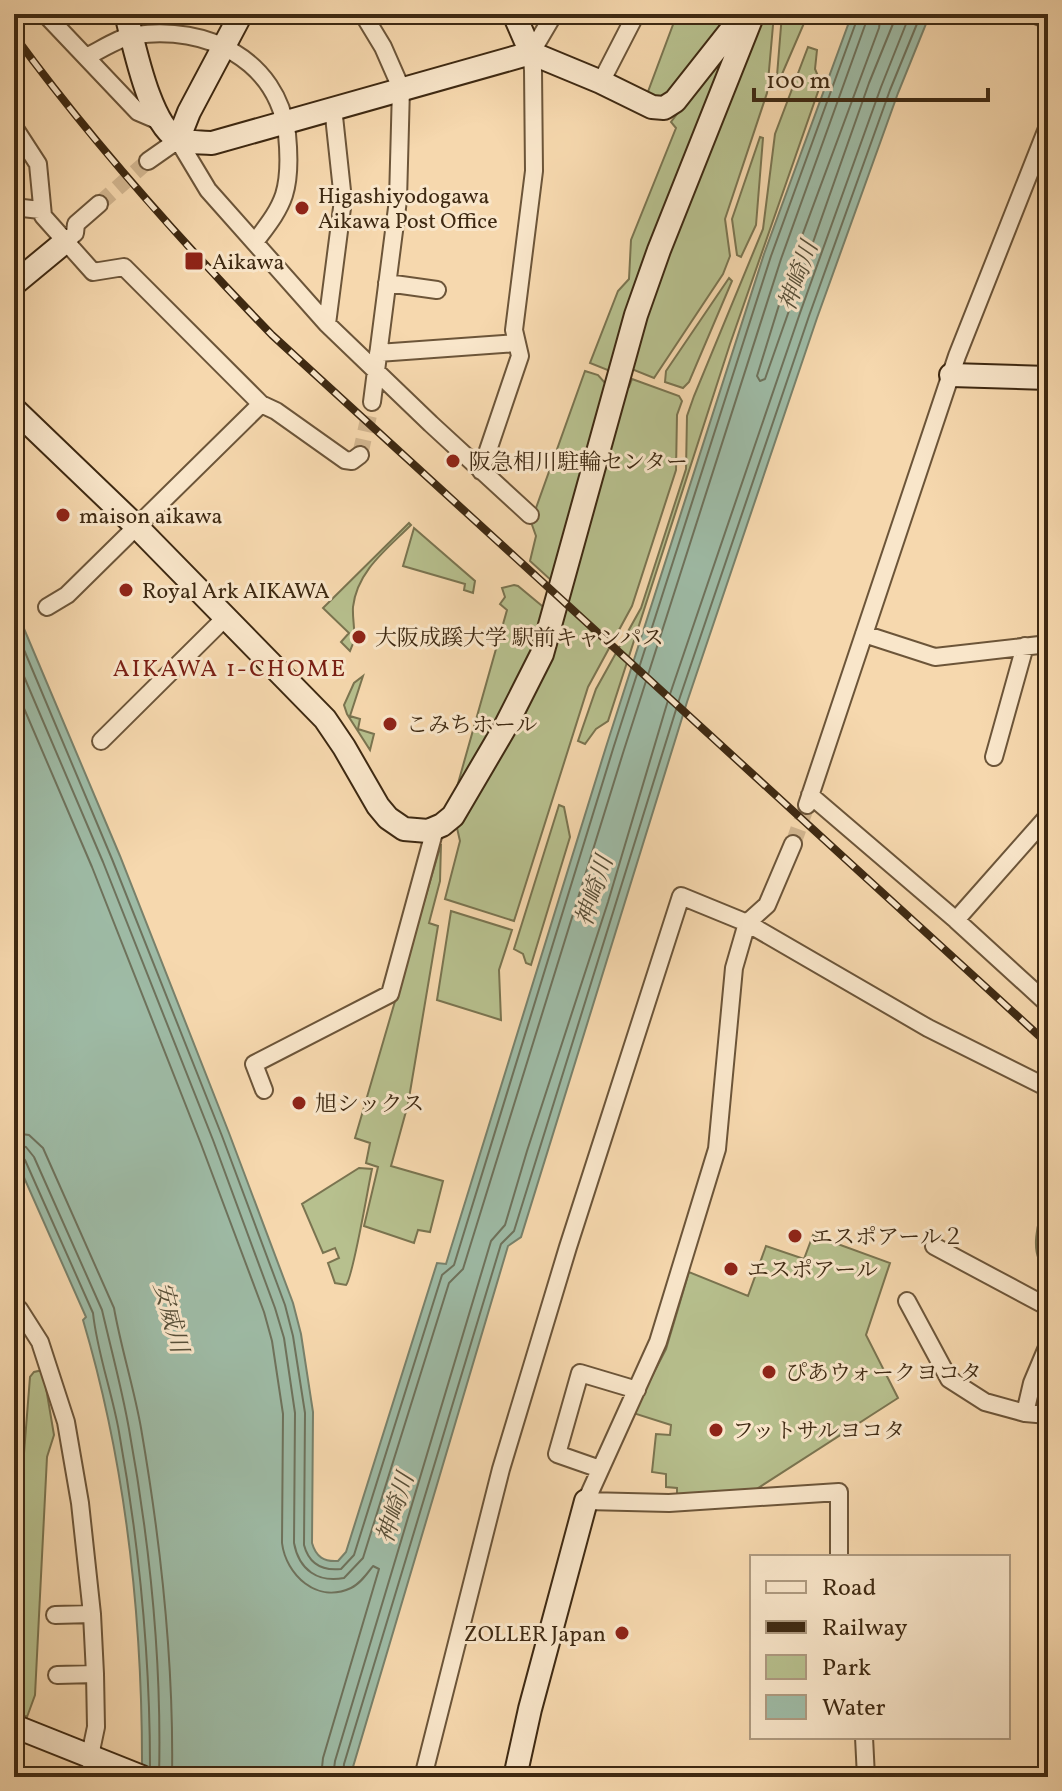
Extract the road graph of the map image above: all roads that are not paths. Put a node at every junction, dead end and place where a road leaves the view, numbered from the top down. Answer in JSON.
{"nodes":[{"id":1,"x":45,"y":14,"type":"edge"},
{"id":2,"x":241,"y":14,"type":"edge"},
{"id":3,"x":364,"y":14,"type":"edge"},
{"id":4,"x":514,"y":14,"type":"edge"},
{"id":5,"x":554,"y":14,"type":"edge"},
{"id":6,"x":636,"y":14,"type":"edge"},
{"id":7,"x":746,"y":14,"type":"edge"},
{"id":8,"x":753,"y":14,"type":"edge"},
{"id":9,"x":1033,"y":14,"type":"edge"},
{"id":10,"x":1048,"y":20,"type":"edge"},
{"id":11,"x":129,"y":24,"type":"edge"},
{"id":12,"x":225,"y":46,"type":"junction"},
{"id":13,"x":531,"y":53,"type":"junction"},
{"id":14,"x":86,"y":57,"type":"junction"},
{"id":15,"x":601,"y":82,"type":"junction"},
{"id":16,"x":401,"y":88,"type":"junction"},
{"id":17,"x":333,"y":107,"type":"junction"},
{"id":18,"x":159,"y":121,"type":"junction"},
{"id":19,"x":285,"y":121,"type":"junction"},
{"id":20,"x":1048,"y":126,"type":"edge"},
{"id":21,"x":14,"y":127,"type":"edge"},
{"id":22,"x":178,"y":140,"type":"junction"},
{"id":23,"x":19,"y":144,"type":"edge"},
{"id":24,"x":148,"y":161,"type":"tunnel mouth"},
{"id":25,"x":99,"y":204,"type":"tunnel mouth"},
{"id":26,"x":14,"y":207,"type":"edge"},
{"id":27,"x":40,"y":210,"type":"junction"},
{"id":28,"x":71,"y":233,"type":"junction"},
{"id":29,"x":255,"y":242,"type":"junction"},
{"id":30,"x":387,"y":283,"type":"junction"},
{"id":31,"x":14,"y":284,"type":"edge"},
{"id":32,"x":437,"y":290,"type":"dead end"},
{"id":33,"x":327,"y":324,"type":"junction"},
{"id":34,"x":516,"y":343,"type":"junction"},
{"id":35,"x":378,"y":353,"type":"junction"},
{"id":36,"x":377,"y":373,"type":"junction"},
{"id":37,"x":951,"y":375,"type":"junction"},
{"id":38,"x":1048,"y":378,"type":"edge"},
{"id":39,"x":372,"y":402,"type":"tunnel mouth"},
{"id":40,"x":261,"y":404,"type":"junction"},
{"id":41,"x":14,"y":409,"type":"edge"},
{"id":42,"x":360,"y":455,"type":"dead end"},
{"id":43,"x":481,"y":471,"type":"junction"},
{"id":44,"x":530,"y":515,"type":"dead end"},
{"id":45,"x":137,"y":527,"type":"junction"},
{"id":46,"x":47,"y":607,"type":"dead end"},
{"id":47,"x":226,"y":617,"type":"junction"},
{"id":48,"x":864,"y":634,"type":"junction"},
{"id":49,"x":1048,"y":644,"type":"edge"},
{"id":50,"x":1025,"y":646,"type":"junction"},
{"id":51,"x":101,"y":741,"type":"dead end"},
{"id":52,"x":994,"y":757,"type":"dead end"},
{"id":53,"x":1048,"y":816,"type":"edge"},
{"id":54,"x":435,"y":829,"type":"junction"},
{"id":55,"x":793,"y":844,"type":"tunnel mouth"},
{"id":56,"x":956,"y":920,"type":"junction"},
{"id":57,"x":747,"y":923,"type":"junction"},
{"id":58,"x":1048,"y":1004,"type":"edge"},
{"id":59,"x":1048,"y":1088,"type":"edge"},
{"id":60,"x":264,"y":1090,"type":"dead end"},
{"id":61,"x":934,"y":1246,"type":"dead end"},
{"id":62,"x":907,"y":1301,"type":"dead end"},
{"id":63,"x":14,"y":1306,"type":"edge"},
{"id":64,"x":1048,"y":1307,"type":"edge"},
{"id":65,"x":1048,"y":1345,"type":"edge"},
{"id":66,"x":637,"y":1390,"type":"junction"},
{"id":67,"x":1025,"y":1413,"type":"junction"},
{"id":68,"x":1048,"y":1415,"type":"edge"},
{"id":69,"x":600,"y":1469,"type":"junction"},
{"id":70,"x":586,"y":1501,"type":"junction"},
{"id":71,"x":839,"y":1555,"type":"edge"},
{"id":72,"x":92,"y":1614,"type":"junction"},
{"id":73,"x":55,"y":1615,"type":"dead end"},
{"id":74,"x":95,"y":1674,"type":"junction"},
{"id":75,"x":57,"y":1675,"type":"dead end"},
{"id":76,"x":14,"y":1726,"type":"edge"},
{"id":77,"x":864,"y":1739,"type":"edge"},
{"id":78,"x":95,"y":1765,"type":"edge"},
{"id":79,"x":142,"y":1777,"type":"edge"},
{"id":80,"x":423,"y":1777,"type":"edge"},
{"id":81,"x":515,"y":1777,"type":"edge"},
{"id":82,"x":866,"y":1777,"type":"edge"}],
"edges":[{"from":1,"to":14,"type":"street"},
{"from":2,"to":12,"type":"street"},
{"from":3,"to":16,"type":"street"},
{"from":4,"to":13,"type":"street"},
{"from":5,"to":13,"type":"street"},
{"from":6,"to":15,"type":"street"},
{"from":7,"to":15,"type":"street"},
{"from":8,"to":54,"type":"street"},
{"from":9,"to":10,"type":"street"},
{"from":11,"to":12,"type":"street"},
{"from":11,"to":14,"type":"street"},
{"from":11,"to":18,"type":"street"},
{"from":12,"to":19,"type":"street"},
{"from":12,"to":22,"type":"street"},
{"from":13,"to":15,"type":"street"},
{"from":13,"to":16,"type":"street"},
{"from":13,"to":34,"type":"street"},
{"from":14,"to":18,"type":"street"},
{"from":16,"to":17,"type":"street"},
{"from":16,"to":30,"type":"street"},
{"from":17,"to":19,"type":"street"},
{"from":17,"to":33,"type":"street"},
{"from":18,"to":22,"type":"street"},
{"from":19,"to":22,"type":"street"},
{"from":19,"to":29,"type":"street"},
{"from":20,"to":37,"type":"street"},
{"from":21,"to":23,"type":"street"},
{"from":22,"to":24,"type":"street"},
{"from":22,"to":29,"type":"street"},
{"from":23,"to":27,"type":"street"},
{"from":25,"to":28,"type":"street"},
{"from":26,"to":27,"type":"street"},
{"from":27,"to":28,"type":"street"},
{"from":28,"to":31,"type":"street"},
{"from":28,"to":40,"type":"street"},
{"from":29,"to":33,"type":"street"},
{"from":30,"to":32,"type":"street"},
{"from":30,"to":35,"type":"street"},
{"from":33,"to":36,"type":"street"},
{"from":34,"to":35,"type":"street"},
{"from":34,"to":43,"type":"street"},
{"from":35,"to":36,"type":"street"},
{"from":36,"to":39,"type":"street"},
{"from":36,"to":43,"type":"street"},
{"from":37,"to":38,"type":"street"},
{"from":37,"to":48,"type":"street"},
{"from":40,"to":42,"type":"street"},
{"from":40,"to":45,"type":"street"},
{"from":41,"to":45,"type":"street"},
{"from":43,"to":44,"type":"street"},
{"from":45,"to":46,"type":"street"},
{"from":45,"to":47,"type":"street"},
{"from":47,"to":51,"type":"street"},
{"from":47,"to":54,"type":"street"},
{"from":48,"to":50,"type":"street"},
{"from":48,"to":56,"type":"street"},
{"from":49,"to":50,"type":"street"},
{"from":50,"to":52,"type":"street"},
{"from":53,"to":56,"type":"street"},
{"from":54,"to":60,"type":"street"},
{"from":55,"to":57,"type":"street"},
{"from":56,"to":58,"type":"street"},
{"from":57,"to":59,"type":"street"},
{"from":57,"to":66,"type":"street"},
{"from":57,"to":80,"type":"street"},
{"from":61,"to":64,"type":"street"},
{"from":62,"to":67,"type":"street"},
{"from":63,"to":72,"type":"street"},
{"from":65,"to":67,"type":"street"},
{"from":66,"to":69,"type":"street"},
{"from":66,"to":69,"type":"street"},
{"from":67,"to":68,"type":"street"},
{"from":69,"to":70,"type":"street"},
{"from":70,"to":71,"type":"street"},
{"from":70,"to":81,"type":"street"},
{"from":72,"to":73,"type":"street"},
{"from":72,"to":74,"type":"street"},
{"from":74,"to":75,"type":"street"},
{"from":74,"to":78,"type":"street"},
{"from":76,"to":78,"type":"street"},
{"from":77,"to":82,"type":"street"},
{"from":78,"to":79,"type":"street"}]}
